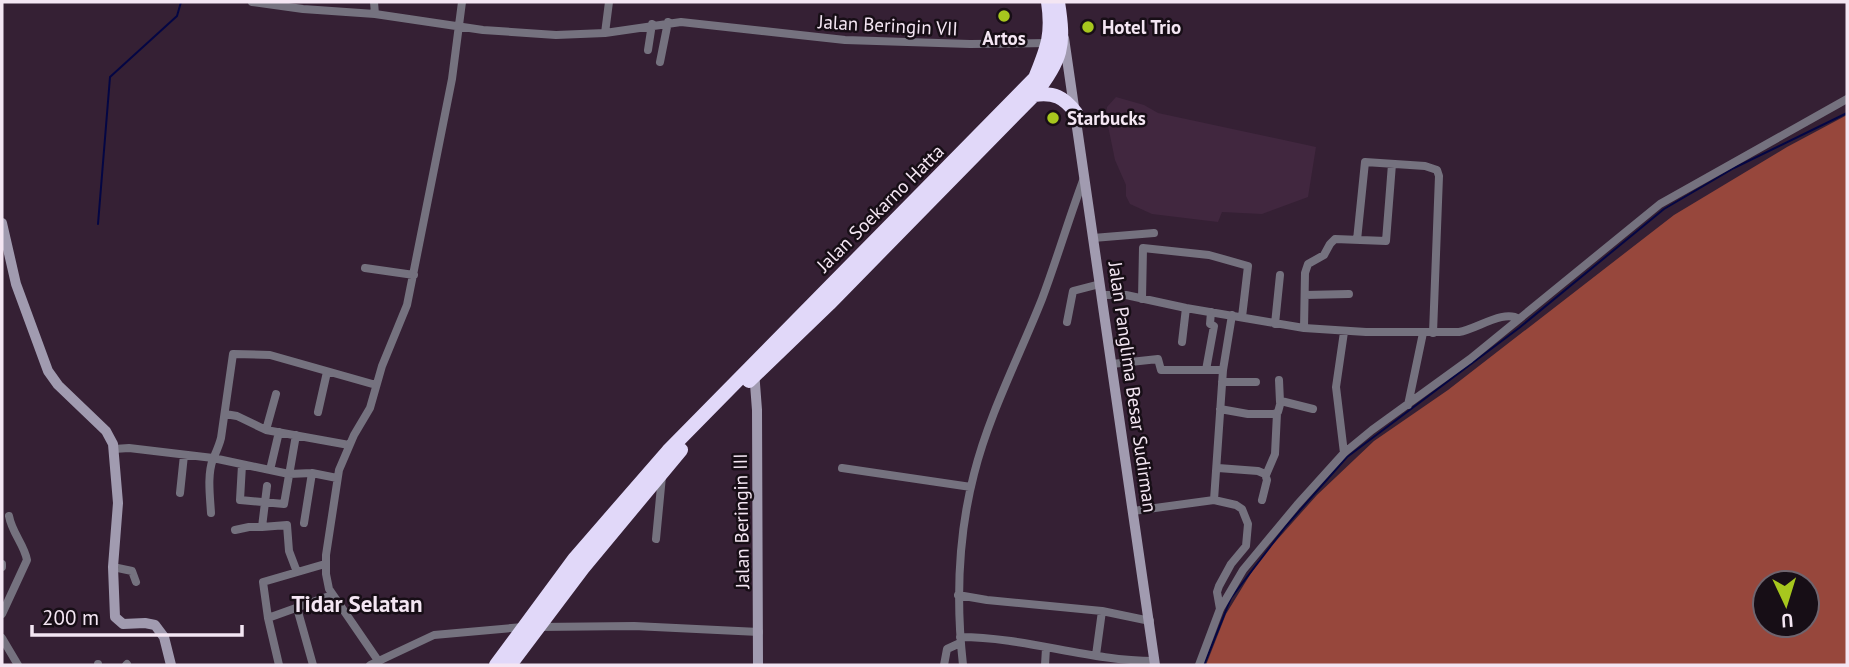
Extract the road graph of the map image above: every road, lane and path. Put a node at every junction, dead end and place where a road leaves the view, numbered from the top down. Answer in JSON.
{"nodes":[{"id":1,"x":252,"y":2,"type":"edge"},
{"id":2,"x":355,"y":2,"type":"edge"},
{"id":3,"x":374,"y":2,"type":"edge"},
{"id":4,"x":462,"y":2,"type":"edge"},
{"id":5,"x":609,"y":2,"type":"edge"},
{"id":6,"x":1048,"y":2,"type":"edge"},
{"id":7,"x":1058,"y":2,"type":"edge"},
{"id":8,"x":355,"y":12,"type":"junction"},
{"id":9,"x":375,"y":14,"type":"junction"},
{"id":10,"x":668,"y":22,"type":"junction"},
{"id":11,"x":652,"y":24,"type":"junction"},
{"id":12,"x":458,"y":27,"type":"junction"},
{"id":13,"x":605,"y":33,"type":"junction"},
{"id":14,"x":1057,"y":45,"type":"junction"},
{"id":15,"x":648,"y":50,"type":"dead end"},
{"id":16,"x":660,"y":62,"type":"dead end"},
{"id":17,"x":1035,"y":78,"type":"junction"},
{"id":18,"x":1034,"y":95,"type":"junction"},
{"id":19,"x":1847,"y":99,"type":"edge"},
{"id":20,"x":1076,"y":113,"type":"junction"},
{"id":21,"x":1392,"y":164,"type":"junction"},
{"id":22,"x":1084,"y":175,"type":"junction"},
{"id":23,"x":924,"y":199,"type":"junction"},
{"id":24,"x":2,"y":223,"type":"edge"},
{"id":25,"x":1154,"y":233,"type":"dead end"},
{"id":26,"x":1093,"y":238,"type":"junction"},
{"id":27,"x":1357,"y":240,"type":"junction"},
{"id":28,"x":365,"y":268,"type":"dead end"},
{"id":29,"x":414,"y":275,"type":"junction"},
{"id":30,"x":1280,"y":275,"type":"dead end"},
{"id":31,"x":1101,"y":289,"type":"junction"},
{"id":32,"x":1349,"y":294,"type":"dead end"},
{"id":33,"x":1305,"y":295,"type":"junction"},
{"id":34,"x":1142,"y":299,"type":"junction"},
{"id":35,"x":1186,"y":308,"type":"junction"},
{"id":36,"x":1211,"y":312,"type":"junction"},
{"id":37,"x":1232,"y":315,"type":"junction"},
{"id":38,"x":1242,"y":317,"type":"junction"},
{"id":39,"x":1519,"y":319,"type":"junction"},
{"id":40,"x":1067,"y":322,"type":"dead end"},
{"id":41,"x":1275,"y":324,"type":"junction"},
{"id":42,"x":1304,"y":328,"type":"junction"},
{"id":43,"x":1344,"y":331,"type":"junction"},
{"id":44,"x":1423,"y":333,"type":"junction"},
{"id":45,"x":1433,"y":334,"type":"junction"},
{"id":46,"x":1182,"y":342,"type":"dead end"},
{"id":47,"x":1112,"y":364,"type":"junction"},
{"id":48,"x":753,"y":370,"type":"junction"},
{"id":49,"x":1206,"y":370,"type":"junction"},
{"id":50,"x":1223,"y":370,"type":"junction"},
{"id":51,"x":327,"y":372,"type":"junction"},
{"id":52,"x":1279,"y":380,"type":"dead end"},
{"id":53,"x":1222,"y":382,"type":"junction"},
{"id":54,"x":1256,"y":382,"type":"dead end"},
{"id":55,"x":376,"y":385,"type":"junction"},
{"id":56,"x":276,"y":394,"type":"dead end"},
{"id":57,"x":1280,"y":402,"type":"junction"},
{"id":58,"x":1408,"y":405,"type":"junction"},
{"id":59,"x":1220,"y":409,"type":"junction"},
{"id":60,"x":1313,"y":409,"type":"dead end"},
{"id":61,"x":318,"y":412,"type":"dead end"},
{"id":62,"x":1277,"y":413,"type":"junction"},
{"id":63,"x":225,"y":414,"type":"junction"},
{"id":64,"x":266,"y":429,"type":"junction"},
{"id":65,"x":279,"y":432,"type":"junction"},
{"id":66,"x":296,"y":435,"type":"junction"},
{"id":67,"x":349,"y":445,"type":"junction"},
{"id":68,"x":114,"y":449,"type":"junction"},
{"id":69,"x":1344,"y":453,"type":"junction"},
{"id":70,"x":184,"y":455,"type":"junction"},
{"id":71,"x":213,"y":458,"type":"junction"},
{"id":72,"x":242,"y":465,"type":"junction"},
{"id":73,"x":842,"y":468,"type":"dead end"},
{"id":74,"x":1218,"y":468,"type":"junction"},
{"id":75,"x":270,"y":470,"type":"junction"},
{"id":76,"x":312,"y":473,"type":"junction"},
{"id":77,"x":662,"y":473,"type":"junction"},
{"id":78,"x":289,"y":474,"type":"junction"},
{"id":79,"x":1266,"y":475,"type":"junction"},
{"id":80,"x":337,"y":478,"type":"junction"},
{"id":81,"x":267,"y":486,"type":"dead end"},
{"id":82,"x":971,"y":487,"type":"junction"},
{"id":83,"x":180,"y":493,"type":"dead end"},
{"id":84,"x":1214,"y":500,"type":"junction"},
{"id":85,"x":1262,"y":500,"type":"dead end"},
{"id":86,"x":265,"y":503,"type":"junction"},
{"id":87,"x":1133,"y":511,"type":"junction"},
{"id":88,"x":211,"y":513,"type":"dead end"},
{"id":89,"x":9,"y":516,"type":"dead end"},
{"id":90,"x":304,"y":523,"type":"dead end"},
{"id":91,"x":262,"y":527,"type":"junction"},
{"id":92,"x":12,"y":529,"type":"junction"},
{"id":93,"x":235,"y":530,"type":"dead end"},
{"id":94,"x":2,"y":533,"type":"edge"},
{"id":95,"x":656,"y":539,"type":"dead end"},
{"id":96,"x":325,"y":564,"type":"junction"},
{"id":97,"x":113,"y":567,"type":"junction"},
{"id":98,"x":297,"y":572,"type":"junction"},
{"id":99,"x":136,"y":582,"type":"dead end"},
{"id":100,"x":332,"y":595,"type":"junction"},
{"id":101,"x":958,"y":595,"type":"junction"},
{"id":102,"x":297,"y":608,"type":"junction"},
{"id":103,"x":1220,"y":609,"type":"junction"},
{"id":104,"x":1102,"y":611,"type":"junction"},
{"id":105,"x":2,"y":614,"type":"edge"},
{"id":106,"x":268,"y":618,"type":"junction"},
{"id":107,"x":1150,"y":621,"type":"junction"},
{"id":108,"x":530,"y":627,"type":"junction"},
{"id":109,"x":759,"y":632,"type":"junction"},
{"id":110,"x":2,"y":638,"type":"edge"},
{"id":111,"x":960,"y":640,"type":"junction"},
{"id":112,"x":1046,"y":648,"type":"junction"},
{"id":113,"x":1096,"y":655,"type":"junction"},
{"id":114,"x":1116,"y":662,"type":"edge"},
{"id":115,"x":1154,"y":663,"type":"edge"},
{"id":116,"x":374,"y":664,"type":"edge"},
{"id":117,"x":18,"y":665,"type":"edge"},
{"id":118,"x":171,"y":665,"type":"edge"},
{"id":119,"x":279,"y":665,"type":"edge"},
{"id":120,"x":313,"y":665,"type":"edge"},
{"id":121,"x":496,"y":665,"type":"edge"},
{"id":122,"x":510,"y":665,"type":"edge"},
{"id":123,"x":758,"y":665,"type":"edge"},
{"id":124,"x":944,"y":665,"type":"edge"},
{"id":125,"x":963,"y":665,"type":"edge"},
{"id":126,"x":1045,"y":665,"type":"edge"},
{"id":127,"x":1199,"y":665,"type":"edge"}],
"edges":[{"from":1,"to":8,"type":"street","name":"Jalan Beringin VII"},
{"from":2,"to":8,"type":"street"},
{"from":3,"to":9,"type":"street"},
{"from":4,"to":12,"type":"street"},
{"from":5,"to":13,"type":"street"},
{"from":6,"to":14,"type":"highway"},
{"from":7,"to":14,"type":"highway"},
{"from":8,"to":9,"type":"street","name":"Jalan Beringin VII"},
{"from":9,"to":12,"type":"street","name":"Jalan Beringin VII"},
{"from":10,"to":11,"type":"street","name":"Jalan Beringin VII"},
{"from":10,"to":14,"type":"street","name":"Jalan Beringin VII"},
{"from":10,"to":16,"type":"street"},
{"from":11,"to":13,"type":"street","name":"Jalan Beringin VII"},
{"from":11,"to":15,"type":"street"},
{"from":12,"to":13,"type":"street","name":"Jalan Beringin VII"},
{"from":12,"to":29,"type":"street"},
{"from":14,"to":17,"type":"highway"},
{"from":14,"to":17,"type":"street"},
{"from":14,"to":18,"type":"highway","name":"Jalan Soekarno Hatta"},
{"from":14,"to":20,"type":"street","name":"Jalan Panglima Besar Sudirman"},
{"from":17,"to":23,"type":"highway","name":"Jalan Soekarno Hatta"},
{"from":18,"to":20,"type":"highway"},
{"from":18,"to":23,"type":"highway","name":"Jalan Soekarno Hatta"},
{"from":19,"to":39,"type":"street"},
{"from":20,"to":22,"type":"street","name":"Jalan Panglima Besar Sudirman"},
{"from":21,"to":27,"type":"street"},
{"from":21,"to":27,"type":"street"},
{"from":21,"to":45,"type":"street"},
{"from":22,"to":26,"type":"street","name":"Jalan Panglima Besar Sudirman"},
{"from":22,"to":82,"type":"street"},
{"from":23,"to":48,"type":"highway","name":"Jalan Soekarno Hatta"},
{"from":24,"to":68,"type":"street"},
{"from":25,"to":26,"type":"street"},
{"from":26,"to":31,"type":"street","name":"Jalan Panglima Besar Sudirman"},
{"from":27,"to":33,"type":"street"},
{"from":28,"to":29,"type":"street"},
{"from":29,"to":55,"type":"street"},
{"from":30,"to":41,"type":"street"},
{"from":31,"to":34,"type":"street"},
{"from":31,"to":40,"type":"street"},
{"from":31,"to":47,"type":"street","name":"Jalan Panglima Besar Sudirman"},
{"from":32,"to":33,"type":"street"},
{"from":33,"to":42,"type":"street"},
{"from":34,"to":35,"type":"street"},
{"from":34,"to":38,"type":"street"},
{"from":35,"to":36,"type":"street"},
{"from":35,"to":46,"type":"street"},
{"from":36,"to":37,"type":"street"},
{"from":36,"to":49,"type":"street"},
{"from":37,"to":38,"type":"street"},
{"from":37,"to":50,"type":"street"},
{"from":38,"to":41,"type":"street"},
{"from":39,"to":45,"type":"street"},
{"from":39,"to":58,"type":"street"},
{"from":41,"to":42,"type":"street"},
{"from":42,"to":43,"type":"street"},
{"from":43,"to":44,"type":"street"},
{"from":43,"to":69,"type":"street"},
{"from":44,"to":45,"type":"street"},
{"from":44,"to":58,"type":"street"},
{"from":47,"to":49,"type":"street"},
{"from":47,"to":87,"type":"street","name":"Jalan Panglima Besar Sudirman"},
{"from":48,"to":77,"type":"highway","name":"Jalan Soekarno Hatta"},
{"from":48,"to":108,"type":"highway","name":"Jalan Soekarno Hatta"},
{"from":48,"to":109,"type":"street","name":"Jalan Beringin III"},
{"from":49,"to":50,"type":"street"},
{"from":50,"to":53,"type":"street"},
{"from":51,"to":55,"type":"street"},
{"from":51,"to":61,"type":"street"},
{"from":51,"to":63,"type":"street"},
{"from":52,"to":57,"type":"street"},
{"from":53,"to":54,"type":"street"},
{"from":53,"to":59,"type":"street"},
{"from":55,"to":67,"type":"street"},
{"from":56,"to":64,"type":"street"},
{"from":57,"to":60,"type":"street"},
{"from":57,"to":62,"type":"street"},
{"from":58,"to":69,"type":"street"},
{"from":59,"to":62,"type":"street"},
{"from":59,"to":74,"type":"street"},
{"from":62,"to":79,"type":"street"},
{"from":63,"to":64,"type":"street"},
{"from":63,"to":71,"type":"street"},
{"from":64,"to":65,"type":"street"},
{"from":65,"to":66,"type":"street"},
{"from":65,"to":75,"type":"street"},
{"from":66,"to":67,"type":"street"},
{"from":66,"to":78,"type":"street"},
{"from":67,"to":80,"type":"street"},
{"from":68,"to":70,"type":"street"},
{"from":68,"to":97,"type":"street"},
{"from":69,"to":103,"type":"street"},
{"from":70,"to":71,"type":"street"},
{"from":70,"to":83,"type":"street"},
{"from":71,"to":72,"type":"street"},
{"from":71,"to":88,"type":"street"},
{"from":72,"to":75,"type":"street"},
{"from":72,"to":86,"type":"street"},
{"from":73,"to":82,"type":"street"},
{"from":74,"to":79,"type":"street"},
{"from":74,"to":84,"type":"street"},
{"from":75,"to":78,"type":"street"},
{"from":76,"to":78,"type":"street"},
{"from":76,"to":80,"type":"street"},
{"from":76,"to":90,"type":"street"},
{"from":77,"to":95,"type":"street"},
{"from":77,"to":108,"type":"highway","name":"Jalan Soekarno Hatta"},
{"from":78,"to":86,"type":"street"},
{"from":79,"to":85,"type":"street"},
{"from":80,"to":96,"type":"street"},
{"from":81,"to":86,"type":"street"},
{"from":82,"to":101,"type":"street"},
{"from":84,"to":87,"type":"street"},
{"from":84,"to":103,"type":"street"},
{"from":86,"to":91,"type":"street"},
{"from":87,"to":107,"type":"street","name":"Jalan Panglima Besar Sudirman"},
{"from":89,"to":92,"type":"street"},
{"from":91,"to":93,"type":"street"},
{"from":91,"to":98,"type":"street"},
{"from":92,"to":94,"type":"street"},
{"from":92,"to":105,"type":"street"},
{"from":96,"to":98,"type":"street"},
{"from":96,"to":100,"type":"street"},
{"from":97,"to":99,"type":"street"},
{"from":97,"to":118,"type":"street"},
{"from":98,"to":106,"type":"street"},
{"from":100,"to":102,"type":"street"},
{"from":100,"to":116,"type":"street"},
{"from":101,"to":104,"type":"street"},
{"from":101,"to":111,"type":"street"},
{"from":102,"to":106,"type":"street"},
{"from":102,"to":120,"type":"street"},
{"from":103,"to":127,"type":"street"},
{"from":104,"to":107,"type":"street"},
{"from":104,"to":113,"type":"street"},
{"from":106,"to":119,"type":"street"},
{"from":107,"to":115,"type":"street","name":"Jalan Panglima Besar Sudirman"},
{"from":108,"to":109,"type":"street"},
{"from":108,"to":116,"type":"street"},
{"from":108,"to":121,"type":"highway","name":"Jalan Soekarno Hatta"},
{"from":108,"to":122,"type":"highway","name":"Jalan Soekarno Hatta"},
{"from":109,"to":123,"type":"street","name":"Jalan Beringin III"},
{"from":110,"to":117,"type":"street"},
{"from":111,"to":112,"type":"street"},
{"from":111,"to":124,"type":"street"},
{"from":111,"to":125,"type":"street"},
{"from":112,"to":113,"type":"street"},
{"from":112,"to":126,"type":"street"},
{"from":113,"to":114,"type":"street"},
{"from":114,"to":115,"type":"street"}]}
